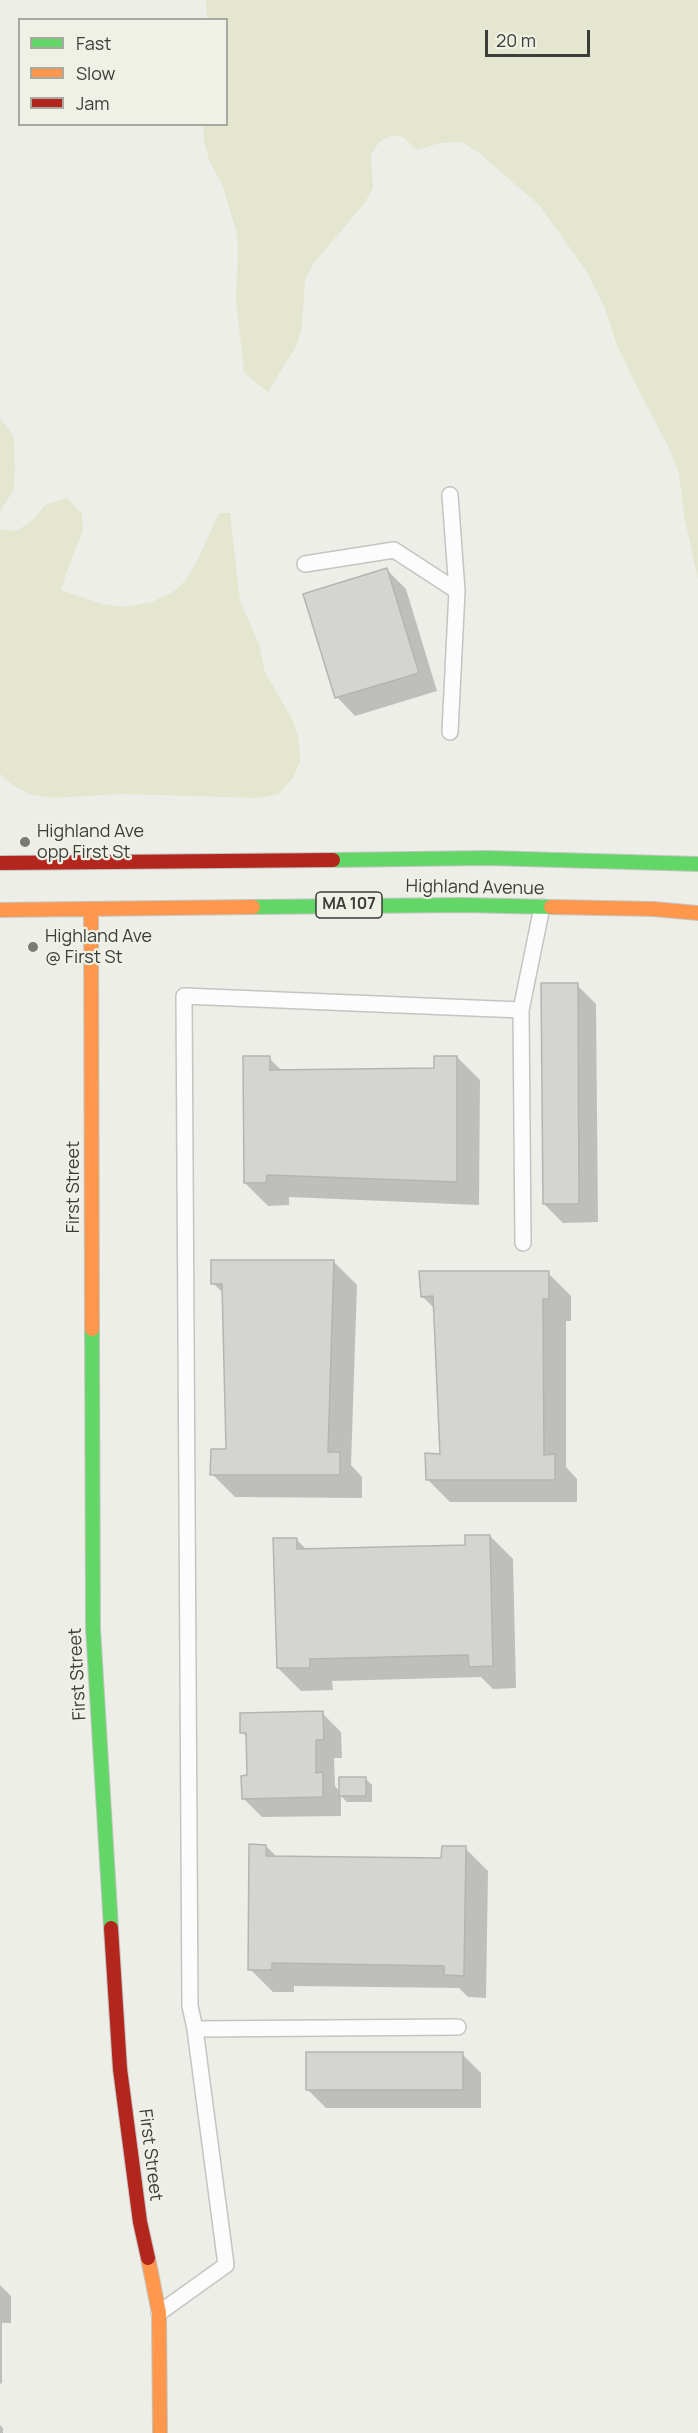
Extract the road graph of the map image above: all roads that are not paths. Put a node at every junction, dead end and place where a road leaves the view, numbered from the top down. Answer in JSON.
{"nodes":[{"id":1,"x":450,"y":495,"type":"dead end"},
{"id":2,"x":305,"y":564,"type":"dead end"},
{"id":3,"x":457,"y":591,"type":"junction"},
{"id":4,"x":450,"y":732,"type":"dead end"},
{"id":5,"x":0,"y":863,"type":"edge"},
{"id":6,"x":698,"y":864,"type":"edge"},
{"id":7,"x":542,"y":907,"type":"junction"},
{"id":8,"x":91,"y":909,"type":"junction"},
{"id":9,"x":0,"y":910,"type":"edge"},
{"id":10,"x":698,"y":913,"type":"edge"},
{"id":11,"x":521,"y":1010,"type":"junction"},
{"id":12,"x":523,"y":1243,"type":"dead end"},
{"id":13,"x":458,"y":2027,"type":"dead end"},
{"id":14,"x":195,"y":2029,"type":"junction"},
{"id":15,"x":159,"y":2313,"type":"junction"},
{"id":16,"x":160,"y":2433,"type":"edge"}],
"edges":[{"from":1,"to":3,"type":"lane"},
{"from":2,"to":3,"type":"lane"},
{"from":3,"to":4,"type":"lane"},
{"from":5,"to":6,"type":"street","name":"Highland Avenue"},
{"from":7,"to":8,"type":"street","name":"Highland Avenue","number":"MA 107"},
{"from":7,"to":10,"type":"street","name":"Highland Avenue","number":"MA 107"},
{"from":7,"to":11,"type":"lane"},
{"from":8,"to":9,"type":"street","name":"Highland Avenue","number":"MA 107"},
{"from":8,"to":15,"type":"street","name":"First Street"},
{"from":11,"to":12,"type":"lane"},
{"from":11,"to":14,"type":"lane"},
{"from":13,"to":14,"type":"lane"},
{"from":14,"to":15,"type":"lane"},
{"from":15,"to":16,"type":"street","name":"First Street"}]}
